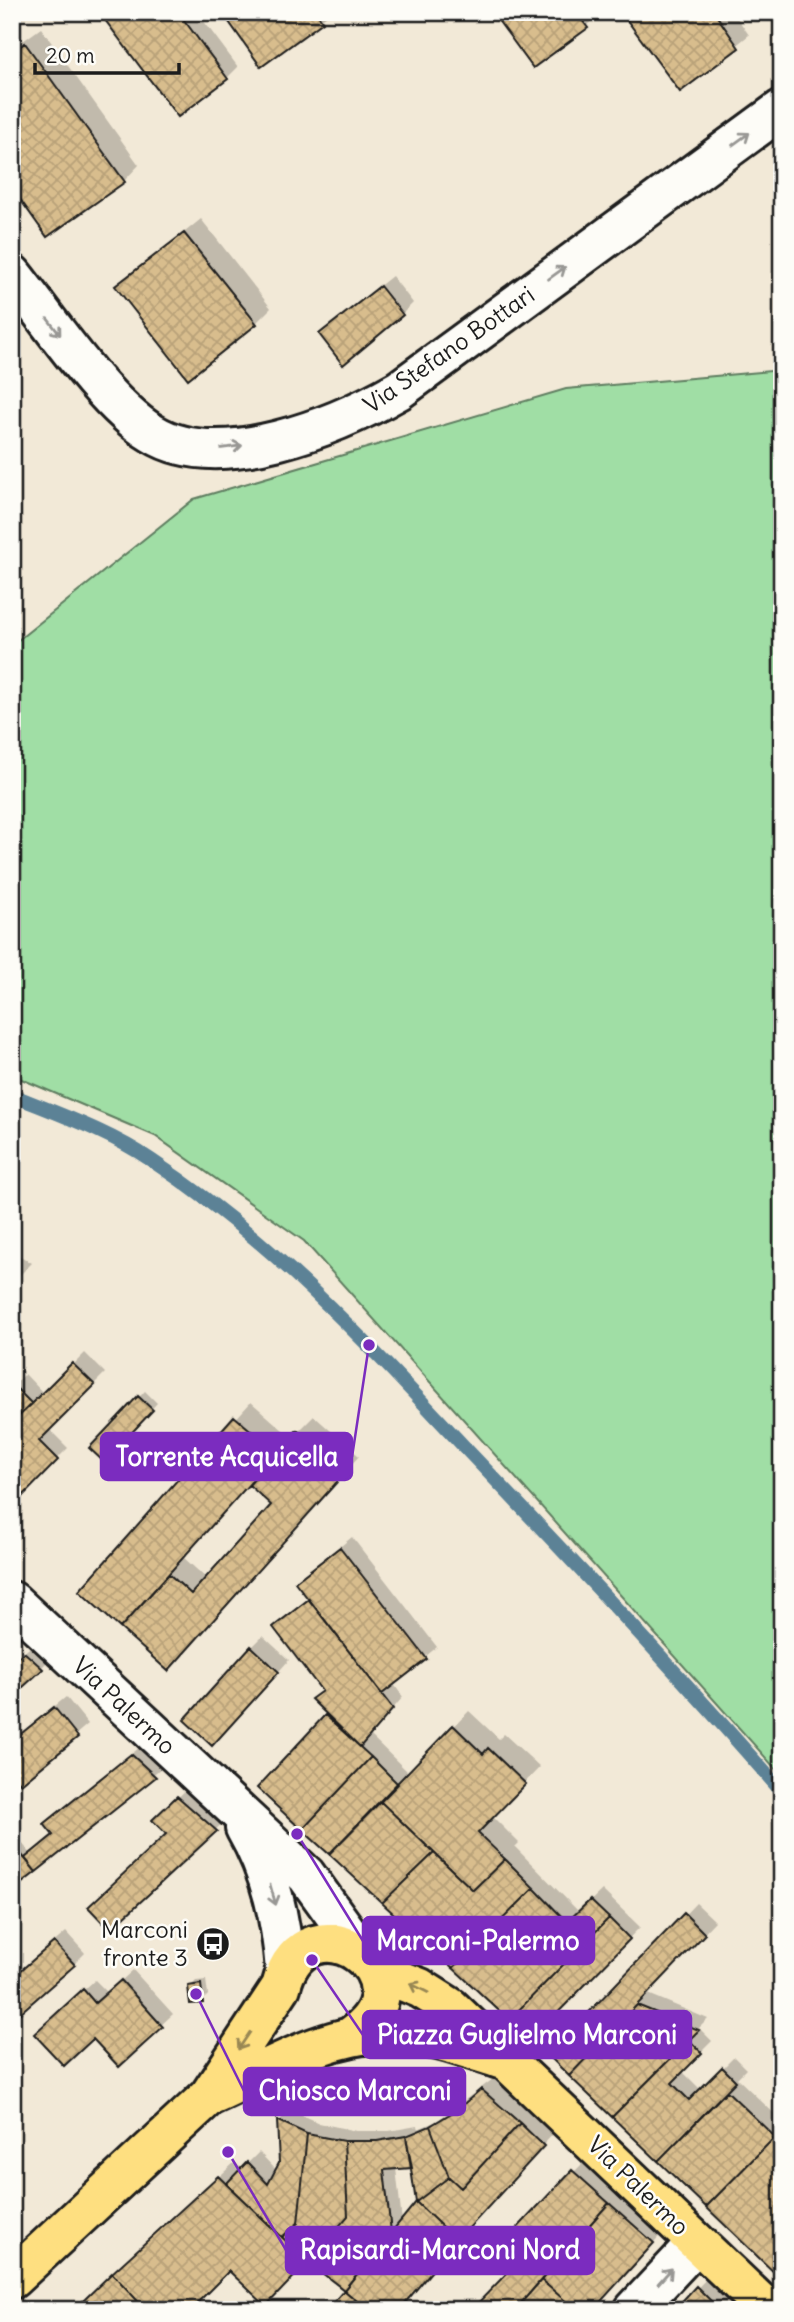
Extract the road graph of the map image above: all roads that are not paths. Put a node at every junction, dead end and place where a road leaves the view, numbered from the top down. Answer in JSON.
{"nodes":[{"id":1,"x":782,"y":108,"type":"edge"},
{"id":2,"x":12,"y":274,"type":"edge"},
{"id":3,"x":12,"y":1601,"type":"edge"},
{"id":4,"x":235,"y":1811,"type":"junction"},
{"id":5,"x":369,"y":1962,"type":"junction"},
{"id":6,"x":283,"y":1978,"type":"junction"},
{"id":7,"x":342,"y":2039,"type":"junction"},
{"id":8,"x":509,"y":2062,"type":"junction"},
{"id":9,"x":209,"y":2096,"type":"junction"},
{"id":10,"x":697,"y":2243,"type":"junction"},
{"id":11,"x":12,"y":2279,"type":"edge"},
{"id":12,"x":634,"y":2310,"type":"edge"},
{"id":13,"x":768,"y":2310,"type":"edge"}],
"edges":[{"from":2,"to":1,"type":"street","name":"Via Stefano Bottari","one_way":true},
{"from":3,"to":4,"type":"street","name":"Via Palermo"},
{"from":4,"to":5,"type":"street","name":"Via Palermo"},
{"from":4,"to":6,"type":"street","one_way":true},
{"from":5,"to":6,"type":"main road"},
{"from":5,"to":7,"type":"main road"},
{"from":8,"to":5,"type":"main road","name":"Via Palermo","one_way":true},
{"from":6,"to":7,"type":"main road"},
{"from":6,"to":9,"type":"main road","one_way":true},
{"from":7,"to":8,"type":"main road"},
{"from":7,"to":9,"type":"main road"},
{"from":8,"to":10,"type":"main road","name":"Via Palermo"},
{"from":9,"to":11,"type":"main road"},
{"from":12,"to":10,"type":"street","one_way":true},
{"from":10,"to":13,"type":"main road","name":"Via Palermo"}]}
